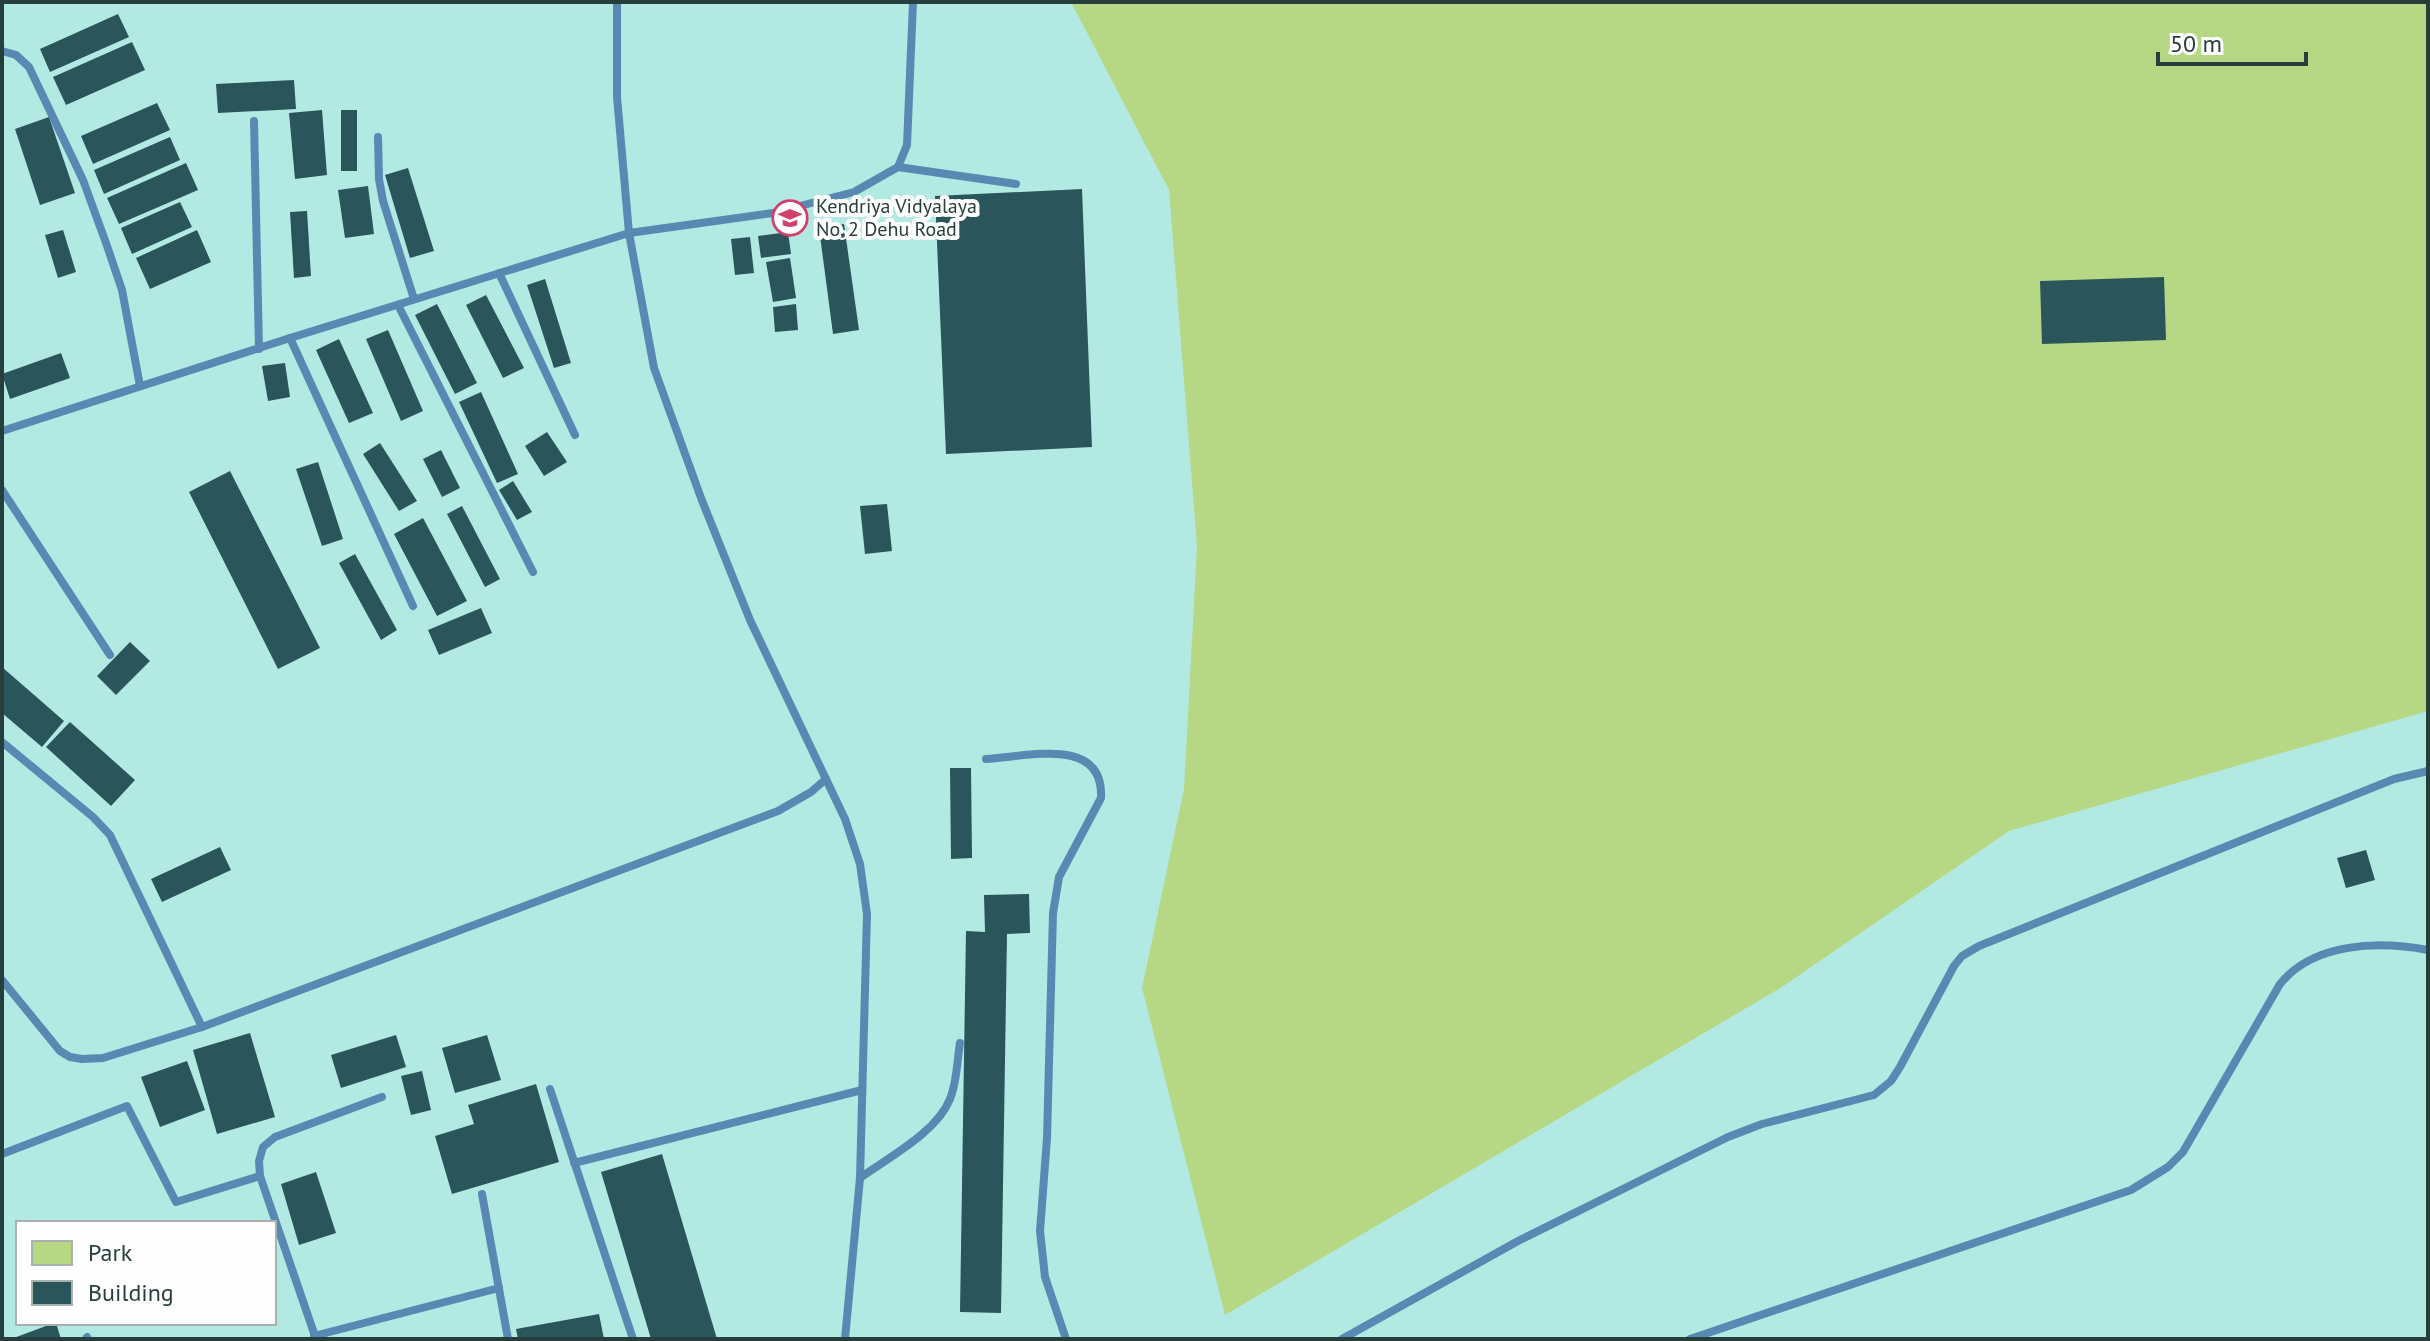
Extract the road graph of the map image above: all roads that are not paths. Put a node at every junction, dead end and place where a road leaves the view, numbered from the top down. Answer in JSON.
{"nodes":[{"id":1,"x":617,"y":2,"type":"edge"},
{"id":2,"x":913,"y":2,"type":"edge"},
{"id":3,"x":2,"y":51,"type":"edge"},
{"id":4,"x":254,"y":121,"type":"dead end"},
{"id":5,"x":378,"y":137,"type":"dead end"},
{"id":6,"x":898,"y":167,"type":"junction"},
{"id":7,"x":1016,"y":184,"type":"dead end"},
{"id":8,"x":629,"y":233,"type":"junction"},
{"id":9,"x":499,"y":273,"type":"junction"},
{"id":10,"x":414,"y":299,"type":"junction"},
{"id":11,"x":398,"y":305,"type":"junction"},
{"id":12,"x":290,"y":338,"type":"junction"},
{"id":13,"x":259,"y":349,"type":"junction"},
{"id":14,"x":140,"y":386,"type":"junction"},
{"id":15,"x":2,"y":431,"type":"edge"},
{"id":16,"x":575,"y":435,"type":"dead end"},
{"id":17,"x":2,"y":490,"type":"edge"},
{"id":18,"x":533,"y":572,"type":"dead end"},
{"id":19,"x":413,"y":606,"type":"dead end"},
{"id":20,"x":110,"y":655,"type":"dead end"},
{"id":21,"x":2,"y":742,"type":"edge"},
{"id":22,"x":986,"y":759,"type":"dead end"},
{"id":23,"x":2428,"y":771,"type":"edge"},
{"id":24,"x":826,"y":779,"type":"junction"},
{"id":25,"x":2428,"y":950,"type":"edge"},
{"id":26,"x":2,"y":980,"type":"edge"},
{"id":27,"x":202,"y":1027,"type":"junction"},
{"id":28,"x":960,"y":1043,"type":"dead end"},
{"id":29,"x":550,"y":1089,"type":"dead end"},
{"id":30,"x":862,"y":1090,"type":"junction"},
{"id":31,"x":382,"y":1097,"type":"dead end"},
{"id":32,"x":2,"y":1154,"type":"edge"},
{"id":33,"x":574,"y":1163,"type":"junction"},
{"id":34,"x":260,"y":1176,"type":"junction"},
{"id":35,"x":860,"y":1178,"type":"junction"},
{"id":36,"x":482,"y":1194,"type":"dead end"},
{"id":37,"x":275,"y":1221,"type":"edge"},
{"id":38,"x":276,"y":1223,"type":"edge"},
{"id":39,"x":499,"y":1288,"type":"junction"},
{"id":40,"x":315,"y":1337,"type":"edge"},
{"id":41,"x":508,"y":1339,"type":"edge"},
{"id":42,"x":633,"y":1339,"type":"edge"},
{"id":43,"x":845,"y":1339,"type":"edge"},
{"id":44,"x":1066,"y":1339,"type":"edge"},
{"id":45,"x":1342,"y":1339,"type":"edge"},
{"id":46,"x":1690,"y":1339,"type":"edge"}],
"edges":[{"from":1,"to":8,"type":"lane"},
{"from":2,"to":6,"type":"lane"},
{"from":3,"to":14,"type":"lane"},
{"from":4,"to":13,"type":"lane"},
{"from":5,"to":10,"type":"lane"},
{"from":6,"to":7,"type":"lane"},
{"from":6,"to":8,"type":"lane"},
{"from":8,"to":9,"type":"lane"},
{"from":8,"to":24,"type":"lane"},
{"from":9,"to":10,"type":"lane"},
{"from":9,"to":16,"type":"lane"},
{"from":10,"to":11,"type":"lane"},
{"from":11,"to":12,"type":"lane"},
{"from":11,"to":18,"type":"lane"},
{"from":12,"to":13,"type":"lane"},
{"from":12,"to":19,"type":"lane"},
{"from":13,"to":14,"type":"lane"},
{"from":14,"to":15,"type":"lane"},
{"from":17,"to":20,"type":"lane"},
{"from":21,"to":27,"type":"lane"},
{"from":22,"to":44,"type":"lane"},
{"from":23,"to":45,"type":"lane"},
{"from":24,"to":27,"type":"lane"},
{"from":24,"to":30,"type":"lane"},
{"from":25,"to":46,"type":"lane"},
{"from":26,"to":27,"type":"lane"},
{"from":28,"to":35,"type":"lane"},
{"from":29,"to":33,"type":"lane"},
{"from":30,"to":33,"type":"lane"},
{"from":30,"to":35,"type":"lane"},
{"from":31,"to":34,"type":"lane"},
{"from":32,"to":34,"type":"lane"},
{"from":33,"to":42,"type":"lane"},
{"from":34,"to":37,"type":"lane"},
{"from":35,"to":43,"type":"lane"},
{"from":36,"to":39,"type":"lane"},
{"from":38,"to":40,"type":"lane"},
{"from":39,"to":40,"type":"lane"},
{"from":39,"to":41,"type":"lane"}]}
